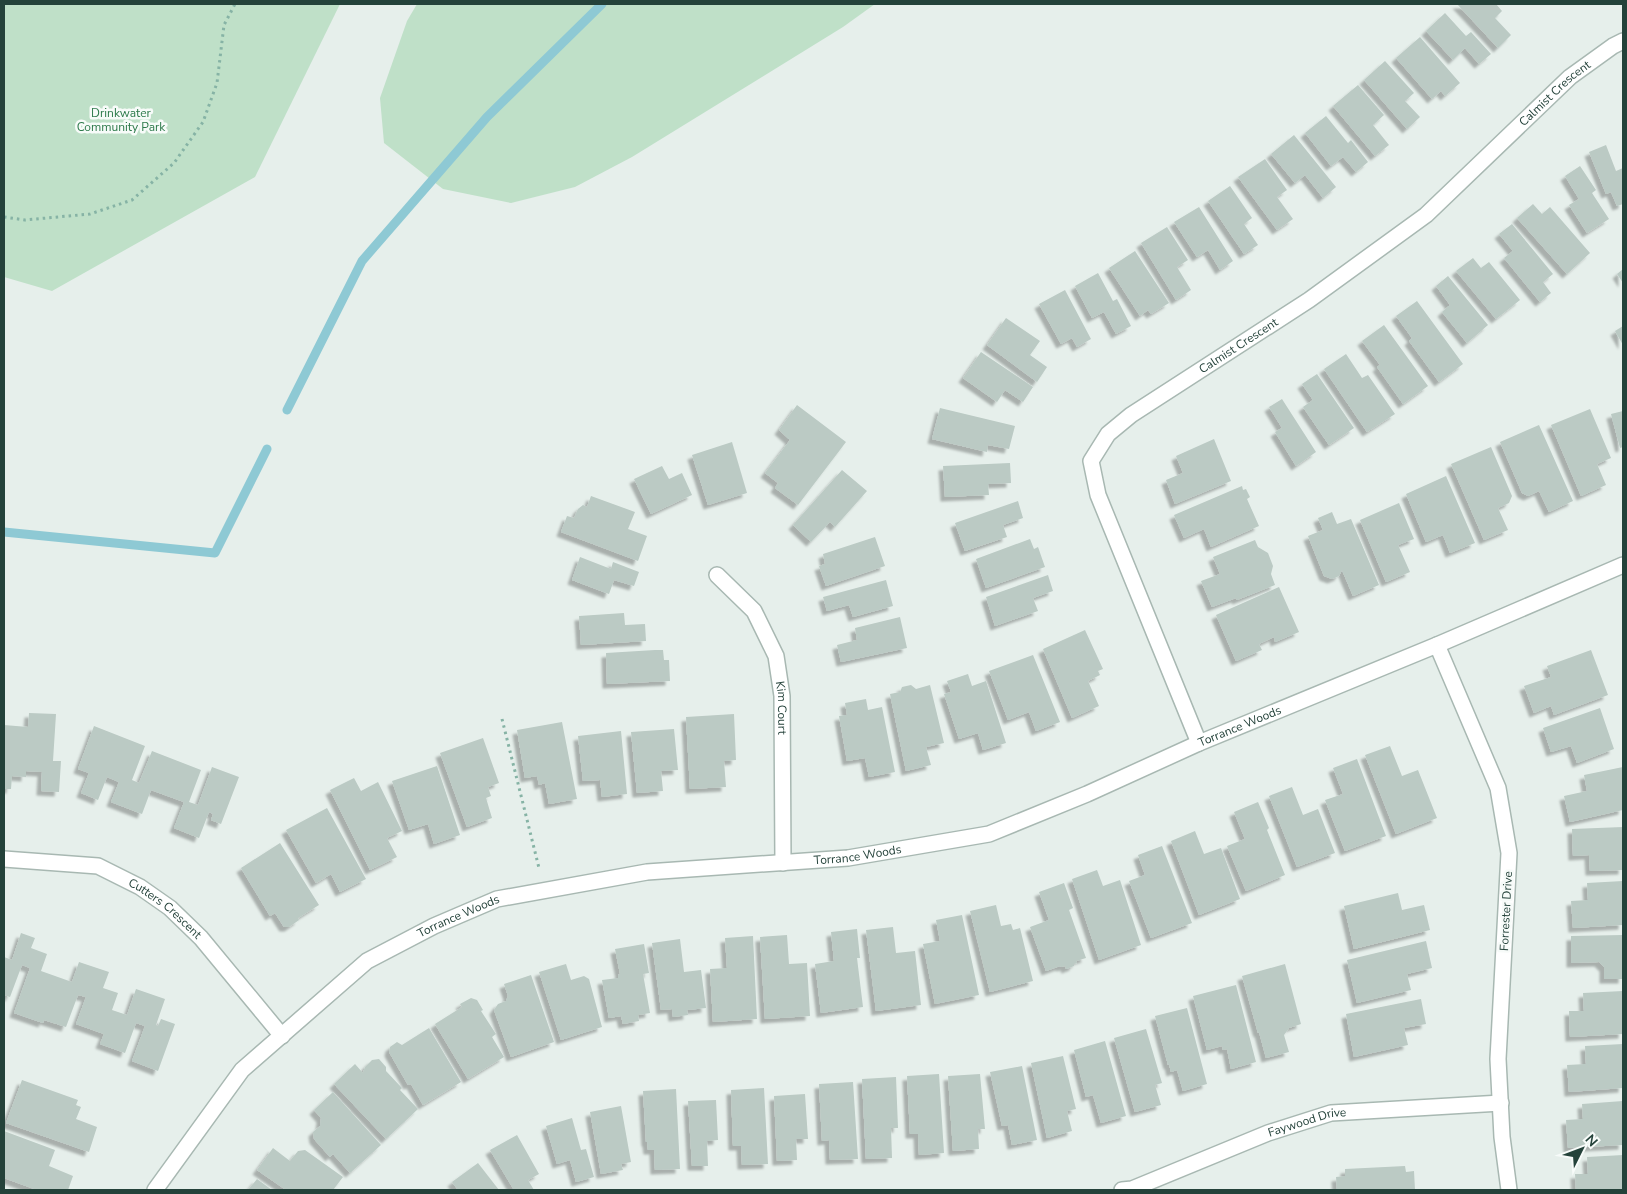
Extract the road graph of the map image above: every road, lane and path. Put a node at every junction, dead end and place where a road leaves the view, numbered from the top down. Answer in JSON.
{"nodes":[{"id":1,"x":234,"y":4,"type":"edge"},
{"id":2,"x":1623,"y":41,"type":"edge"},
{"id":3,"x":4,"y":218,"type":"edge"},
{"id":4,"x":1623,"y":565,"type":"edge"},
{"id":5,"x":717,"y":574,"type":"dead end"},
{"id":6,"x":1437,"y":644,"type":"junction"},
{"id":7,"x":502,"y":718,"type":"dead end"},
{"id":8,"x":1199,"y":743,"type":"junction"},
{"id":9,"x":4,"y":859,"type":"edge"},
{"id":10,"x":783,"y":863,"type":"junction"},
{"id":11,"x":545,"y":891,"type":"junction"},
{"id":12,"x":282,"y":1036,"type":"junction"},
{"id":13,"x":1501,"y":1103,"type":"junction"},
{"id":14,"x":155,"y":1190,"type":"edge"},
{"id":15,"x":1122,"y":1190,"type":"edge"},
{"id":16,"x":1509,"y":1190,"type":"edge"}],
"edges":[{"from":1,"to":3,"type":"path"},
{"from":2,"to":8,"type":"street","name":"Calmist Crescent"},
{"from":4,"to":6,"type":"street","name":"Torrance Woods"},
{"from":5,"to":10,"type":"street","name":"Kim Court"},
{"from":6,"to":8,"type":"street","name":"Torrance Woods"},
{"from":6,"to":13,"type":"street","name":"Forrester Drive"},
{"from":7,"to":11,"type":"path"},
{"from":8,"to":10,"type":"street","name":"Torrance Woods"},
{"from":9,"to":12,"type":"street","name":"Cutters Crescent"},
{"from":10,"to":11,"type":"street","name":"Torrance Woods"},
{"from":11,"to":12,"type":"street","name":"Torrance Woods"},
{"from":12,"to":14,"type":"street","name":"Torrance Woods"},
{"from":13,"to":15,"type":"street","name":"Faywood Drive"},
{"from":13,"to":16,"type":"street","name":"Forrester Drive"}]}
